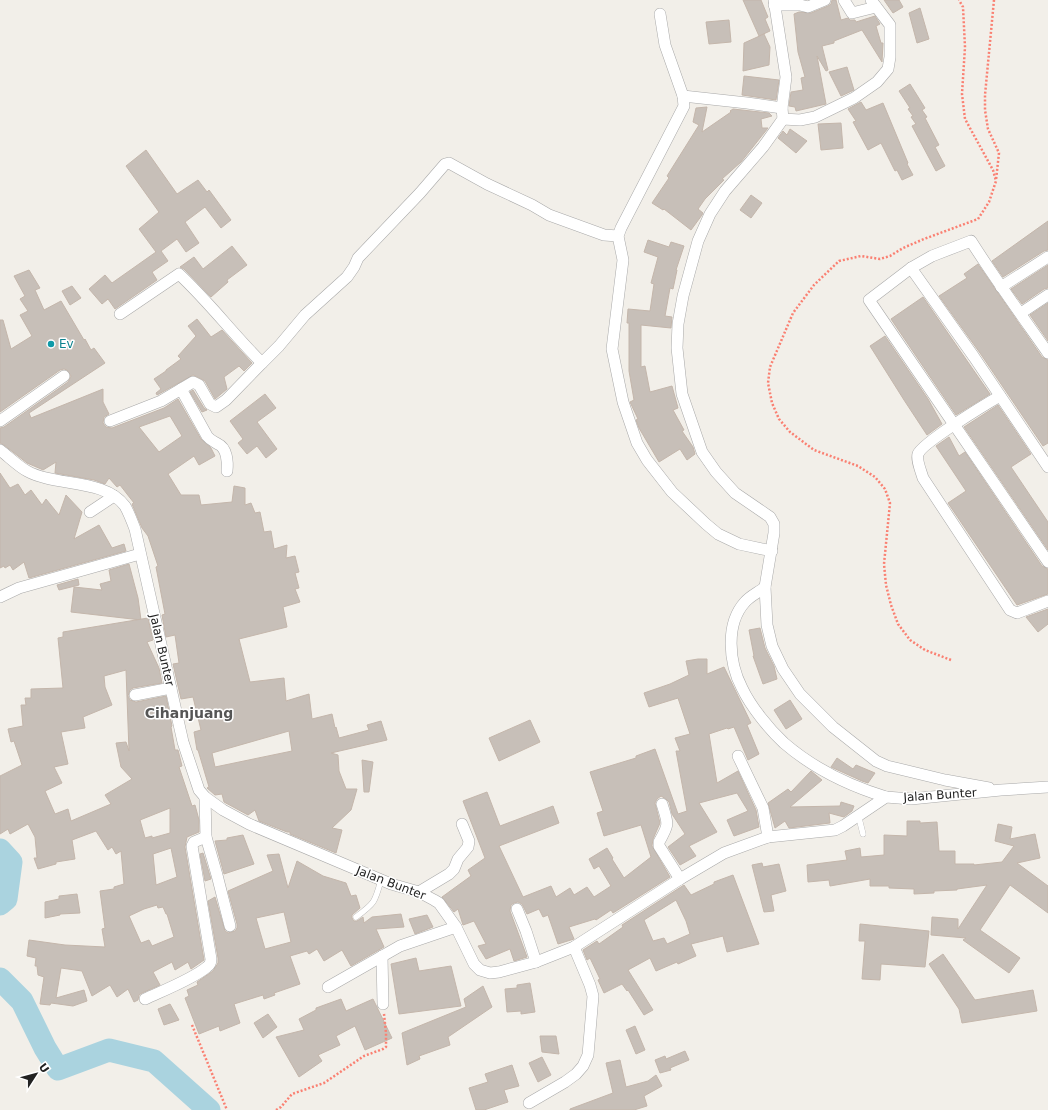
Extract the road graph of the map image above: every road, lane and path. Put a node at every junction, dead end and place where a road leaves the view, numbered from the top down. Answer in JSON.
{"nodes":[{"id":1,"x":825,"y":0,"type":"edge"},
{"id":2,"x":844,"y":0,"type":"edge"},
{"id":3,"x":994,"y":0,"type":"edge"},
{"id":4,"x":774,"y":2,"type":"edge"},
{"id":5,"x":873,"y":4,"type":"edge"},
{"id":6,"x":660,"y":14,"type":"dead end"},
{"id":7,"x":683,"y":96,"type":"junction"},
{"id":8,"x":782,"y":108,"type":"junction"},
{"id":9,"x":783,"y":119,"type":"junction"},
{"id":10,"x":996,"y":181,"type":"dead end"},
{"id":11,"x":618,"y":236,"type":"junction"},
{"id":12,"x":1048,"y":257,"type":"edge"},
{"id":13,"x":911,"y":268,"type":"junction"},
{"id":14,"x":1001,"y":287,"type":"junction"},
{"id":15,"x":1048,"y":295,"type":"edge"},
{"id":16,"x":1021,"y":313,"type":"junction"},
{"id":17,"x":120,"y":314,"type":"dead end"},
{"id":18,"x":1048,"y":353,"type":"edge"},
{"id":19,"x":262,"y":363,"type":"junction"},
{"id":20,"x":64,"y":376,"type":"dead end"},
{"id":21,"x":181,"y":389,"type":"junction"},
{"id":22,"x":1000,"y":396,"type":"junction"},
{"id":23,"x":0,"y":421,"type":"edge"},
{"id":24,"x":110,"y":422,"type":"dead end"},
{"id":25,"x":954,"y":425,"type":"junction"},
{"id":26,"x":0,"y":450,"type":"edge"},
{"id":27,"x":1048,"y":466,"type":"edge"},
{"id":28,"x":228,"y":471,"type":"dead end"},
{"id":29,"x":114,"y":496,"type":"junction"},
{"id":30,"x":90,"y":512,"type":"dead end"},
{"id":31,"x":772,"y":551,"type":"junction"},
{"id":32,"x":140,"y":554,"type":"junction"},
{"id":33,"x":1048,"y":562,"type":"edge"},
{"id":34,"x":765,"y":587,"type":"junction"},
{"id":35,"x":0,"y":597,"type":"edge"},
{"id":36,"x":1048,"y":601,"type":"edge"},
{"id":37,"x":171,"y":688,"type":"junction"},
{"id":38,"x":135,"y":696,"type":"dead end"},
{"id":39,"x":738,"y":756,"type":"dead end"},
{"id":40,"x":1048,"y":787,"type":"edge"},
{"id":41,"x":1001,"y":790,"type":"junction"},
{"id":42,"x":205,"y":797,"type":"junction"},
{"id":43,"x":886,"y":797,"type":"junction"},
{"id":44,"x":662,"y":804,"type":"dead end"},
{"id":45,"x":850,"y":821,"type":"junction"},
{"id":46,"x":462,"y":824,"type":"dead end"},
{"id":47,"x":863,"y":834,"type":"dead end"},
{"id":48,"x":206,"y":837,"type":"junction"},
{"id":49,"x":768,"y":837,"type":"junction"},
{"id":50,"x":680,"y":879,"type":"junction"},
{"id":51,"x":381,"y":880,"type":"junction"},
{"id":52,"x":419,"y":892,"type":"junction"},
{"id":53,"x":516,"y":909,"type":"dead end"},
{"id":54,"x":356,"y":917,"type":"dead end"},
{"id":55,"x":230,"y":926,"type":"dead end"},
{"id":56,"x":456,"y":927,"type":"junction"},
{"id":57,"x":574,"y":947,"type":"junction"},
{"id":58,"x":382,"y":956,"type":"junction"},
{"id":59,"x":536,"y":962,"type":"junction"},
{"id":60,"x":328,"y":987,"type":"dead end"},
{"id":61,"x":145,"y":999,"type":"dead end"},
{"id":62,"x":382,"y":1004,"type":"joint"},
{"id":63,"x":192,"y":1025,"type":"dead end"},
{"id":64,"x":529,"y":1103,"type":"dead end"},
{"id":65,"x":227,"y":1110,"type":"edge"},
{"id":66,"x":276,"y":1110,"type":"edge"}],
"edges":[{"from":1,"to":4,"type":"street"},
{"from":2,"to":5,"type":"street"},
{"from":3,"to":10,"type":"path"},
{"from":4,"to":8,"type":"street"},
{"from":5,"to":9,"type":"street"},
{"from":6,"to":7,"type":"street"},
{"from":7,"to":8,"type":"street"},
{"from":7,"to":11,"type":"street"},
{"from":8,"to":9,"type":"street"},
{"from":9,"to":31,"type":"street"},
{"from":11,"to":19,"type":"street"},
{"from":11,"to":31,"type":"street"},
{"from":12,"to":14,"type":"street"},
{"from":13,"to":14,"type":"street"},
{"from":13,"to":22,"type":"street"},
{"from":13,"to":25,"type":"street"},
{"from":14,"to":16,"type":"street"},
{"from":15,"to":16,"type":"street"},
{"from":16,"to":18,"type":"street"},
{"from":17,"to":19,"type":"street"},
{"from":19,"to":21,"type":"street"},
{"from":20,"to":23,"type":"street"},
{"from":21,"to":24,"type":"street"},
{"from":21,"to":28,"type":"street"},
{"from":22,"to":25,"type":"street"},
{"from":22,"to":27,"type":"street"},
{"from":25,"to":33,"type":"street"},
{"from":25,"to":36,"type":"street"},
{"from":26,"to":29,"type":"street","name":"Jalan Bunter"},
{"from":29,"to":30,"type":"street"},
{"from":29,"to":32,"type":"street","name":"Jalan Bunter"},
{"from":31,"to":34,"type":"street"},
{"from":32,"to":35,"type":"street"},
{"from":32,"to":37,"type":"street","name":"Jalan Bunter"},
{"from":34,"to":41,"type":"street"},
{"from":34,"to":43,"type":"street"},
{"from":37,"to":38,"type":"street"},
{"from":37,"to":42,"type":"street","name":"Jalan Bunter"},
{"from":39,"to":49,"type":"street"},
{"from":40,"to":41,"type":"street","name":"Jalan Bunter"},
{"from":41,"to":43,"type":"street","name":"Jalan Bunter"},
{"from":42,"to":48,"type":"street"},
{"from":42,"to":51,"type":"street","name":"Jalan Bunter"},
{"from":43,"to":45,"type":"street","name":"Jalan Bunter"},
{"from":44,"to":50,"type":"street"},
{"from":45,"to":47,"type":"lane"},
{"from":45,"to":49,"type":"street","name":"Jalan Bunter"},
{"from":46,"to":52,"type":"street"},
{"from":48,"to":55,"type":"street"},
{"from":48,"to":61,"type":"street"},
{"from":49,"to":50,"type":"street","name":"Jalan Bunter"},
{"from":50,"to":57,"type":"street","name":"Jalan Bunter"},
{"from":51,"to":52,"type":"street","name":"Jalan Bunter"},
{"from":51,"to":54,"type":"lane"},
{"from":52,"to":56,"type":"street","name":"Jalan Bunter"},
{"from":53,"to":59,"type":"street"},
{"from":56,"to":58,"type":"street"},
{"from":56,"to":59,"type":"street","name":"Jalan Bunter"},
{"from":57,"to":59,"type":"street","name":"Jalan Bunter"},
{"from":57,"to":64,"type":"street"},
{"from":58,"to":60,"type":"street"},
{"from":58,"to":62,"type":"street"},
{"from":62,"to":66,"type":"path"},
{"from":63,"to":65,"type":"path"}]}
